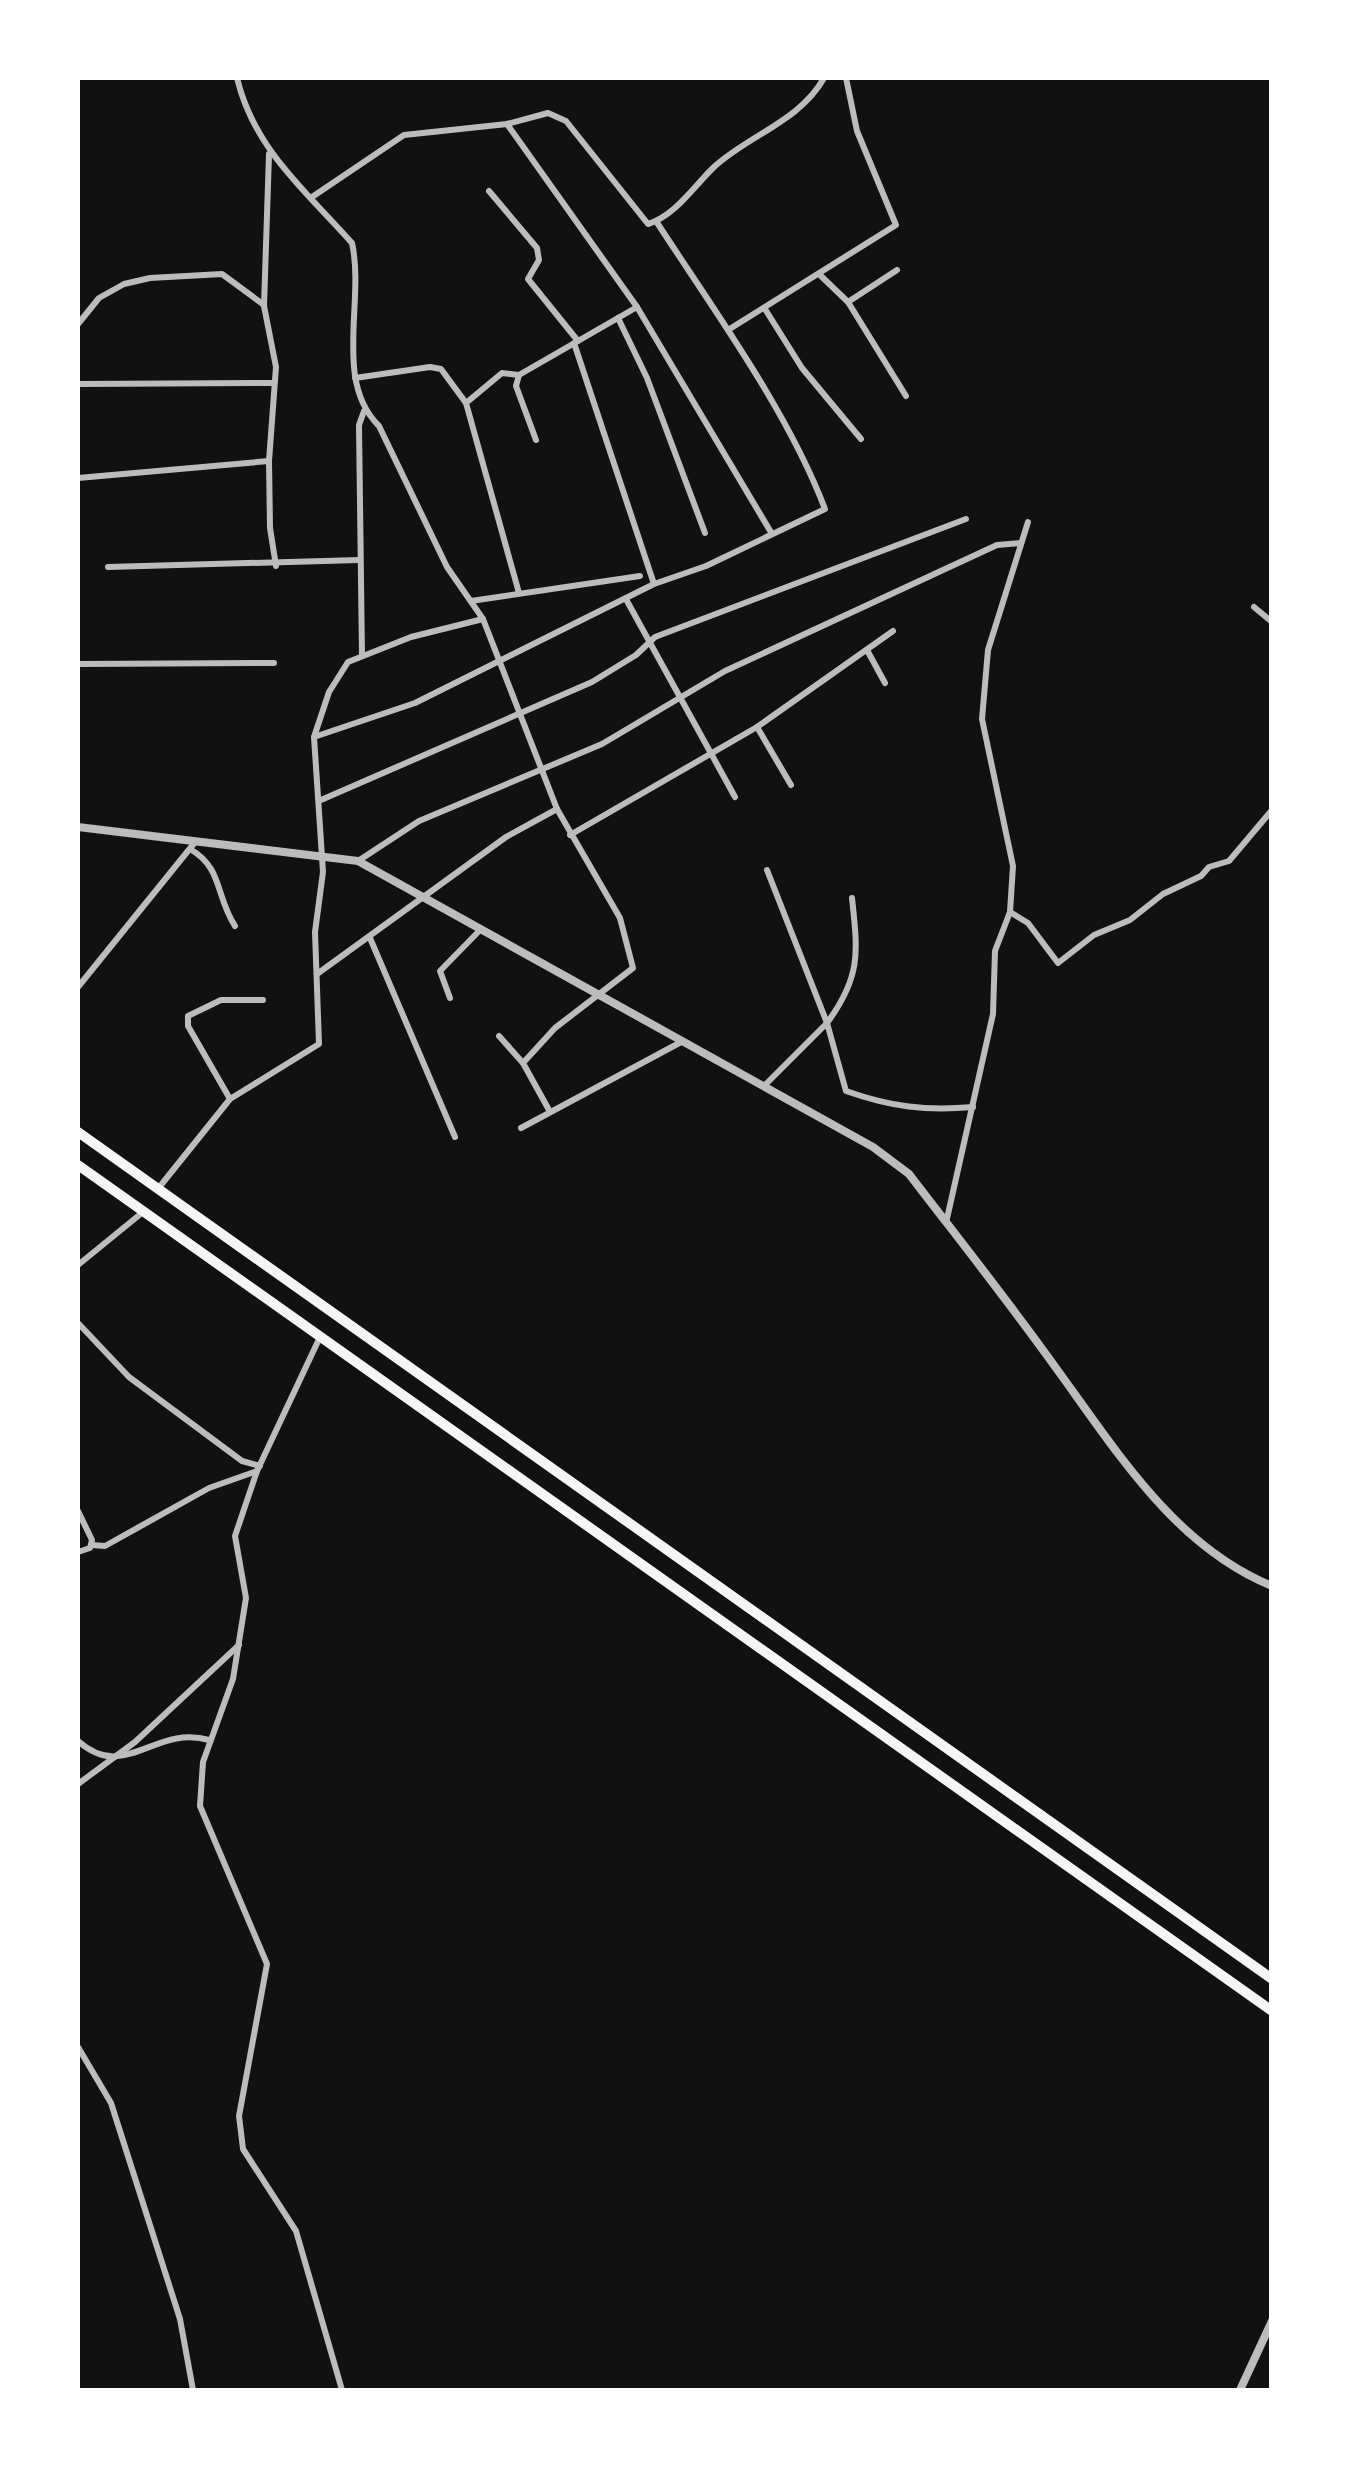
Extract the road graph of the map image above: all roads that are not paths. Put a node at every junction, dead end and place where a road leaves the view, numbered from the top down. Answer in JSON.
{"nodes":[{"id":1,"x":238,"y":78,"type":"edge"},
{"id":2,"x":824,"y":78,"type":"edge"},
{"id":3,"x":846,"y":78,"type":"edge"},
{"id":4,"x":507,"y":124,"type":"junction"},
{"id":5,"x":269,"y":154,"type":"junction"},
{"id":6,"x":489,"y":192,"type":"dead end"},
{"id":7,"x":312,"y":197,"type":"junction"},
{"id":8,"x":656,"y":222,"type":"junction"},
{"id":9,"x":897,"y":270,"type":"dead end"},
{"id":10,"x":820,"y":275,"type":"junction"},
{"id":11,"x":848,"y":302,"type":"junction"},
{"id":12,"x":264,"y":306,"type":"junction"},
{"id":13,"x":637,"y":307,"type":"junction"},
{"id":14,"x":765,"y":309,"type":"junction"},
{"id":15,"x":618,"y":318,"type":"junction"},
{"id":16,"x":78,"y":324,"type":"edge"},
{"id":17,"x":728,"y":330,"type":"junction"},
{"id":18,"x":576,"y":342,"type":"junction"},
{"id":19,"x":519,"y":375,"type":"junction"},
{"id":20,"x":355,"y":378,"type":"junction"},
{"id":21,"x":273,"y":383,"type":"junction"},
{"id":22,"x":78,"y":384,"type":"edge"},
{"id":23,"x":906,"y":396,"type":"dead end"},
{"id":24,"x":466,"y":403,"type":"junction"},
{"id":25,"x":364,"y":411,"type":"junction"},
{"id":26,"x":861,"y":439,"type":"dead end"},
{"id":27,"x":536,"y":440,"type":"dead end"},
{"id":28,"x":269,"y":461,"type":"junction"},
{"id":29,"x":78,"y":478,"type":"edge"},
{"id":30,"x":966,"y":519,"type":"dead end"},
{"id":31,"x":1028,"y":522,"type":"dead end"},
{"id":32,"x":704,"y":533,"type":"dead end"},
{"id":33,"x":772,"y":534,"type":"junction"},
{"id":34,"x":1021,"y":543,"type":"junction"},
{"id":35,"x":359,"y":560,"type":"junction"},
{"id":36,"x":276,"y":566,"type":"junction"},
{"id":37,"x":108,"y":567,"type":"dead end"},
{"id":38,"x":640,"y":576,"type":"dead end"},
{"id":39,"x":654,"y":584,"type":"junction"},
{"id":40,"x":519,"y":593,"type":"junction"},
{"id":41,"x":471,"y":601,"type":"junction"},
{"id":42,"x":628,"y":601,"type":"junction"},
{"id":43,"x":1254,"y":608,"type":"dead end"},
{"id":44,"x":483,"y":619,"type":"junction"},
{"id":45,"x":1272,"y":622,"type":"edge"},
{"id":46,"x":893,"y":631,"type":"dead end"},
{"id":47,"x":649,"y":645,"type":"junction"},
{"id":48,"x":867,"y":650,"type":"junction"},
{"id":49,"x":362,"y":656,"type":"junction"},
{"id":50,"x":497,"y":660,"type":"junction"},
{"id":51,"x":274,"y":663,"type":"dead end"},
{"id":52,"x":78,"y":664,"type":"edge"},
{"id":53,"x":885,"y":683,"type":"dead end"},
{"id":54,"x":677,"y":697,"type":"junction"},
{"id":55,"x":517,"y":715,"type":"junction"},
{"id":56,"x":757,"y":728,"type":"junction"},
{"id":57,"x":314,"y":737,"type":"junction"},
{"id":58,"x":711,"y":755,"type":"junction"},
{"id":59,"x":542,"y":769,"type":"junction"},
{"id":60,"x":791,"y":785,"type":"dead end"},
{"id":61,"x":735,"y":797,"type":"dead end"},
{"id":62,"x":321,"y":800,"type":"junction"},
{"id":63,"x":557,"y":809,"type":"junction"},
{"id":64,"x":1272,"y":810,"type":"edge"},
{"id":65,"x":78,"y":827,"type":"edge"},
{"id":66,"x":570,"y":835,"type":"junction"},
{"id":67,"x":193,"y":845,"type":"junction"},
{"id":68,"x":321,"y":855,"type":"junction"},
{"id":69,"x":358,"y":861,"type":"junction"},
{"id":70,"x":767,"y":870,"type":"dead end"},
{"id":71,"x":422,"y":897,"type":"junction"},
{"id":72,"x":852,"y":898,"type":"dead end"},
{"id":73,"x":1010,"y":912,"type":"junction"},
{"id":74,"x":235,"y":926,"type":"dead end"},
{"id":75,"x":481,"y":929,"type":"junction"},
{"id":76,"x":370,"y":938,"type":"junction"},
{"id":77,"x":316,"y":975,"type":"junction"},
{"id":78,"x":78,"y":988,"type":"edge"},
{"id":79,"x":601,"y":994,"type":"junction"},
{"id":80,"x":450,"y":998,"type":"dead end"},
{"id":81,"x":263,"y":1000,"type":"dead end"},
{"id":82,"x":827,"y":1023,"type":"junction"},
{"id":83,"x":499,"y":1036,"type":"dead end"},
{"id":84,"x":685,"y":1040,"type":"junction"},
{"id":85,"x":523,"y":1064,"type":"junction"},
{"id":86,"x":766,"y":1084,"type":"junction"},
{"id":87,"x":230,"y":1099,"type":"junction"},
{"id":88,"x":974,"y":1107,"type":"junction"},
{"id":89,"x":549,"y":1110,"type":"junction"},
{"id":90,"x":521,"y":1128,"type":"dead end"},
{"id":91,"x":78,"y":1132,"type":"edge"},
{"id":92,"x":455,"y":1137,"type":"dead end"},
{"id":93,"x":78,"y":1165,"type":"edge"},
{"id":94,"x":157,"y":1190,"type":"junction"},
{"id":95,"x":143,"y":1212,"type":"junction"},
{"id":96,"x":946,"y":1223,"type":"junction"},
{"id":97,"x":78,"y":1266,"type":"edge"},
{"id":98,"x":78,"y":1323,"type":"edge"},
{"id":99,"x":320,"y":1337,"type":"junction"},
{"id":100,"x":258,"y":1468,"type":"junction"},
{"id":101,"x":78,"y":1511,"type":"edge"},
{"id":102,"x":92,"y":1545,"type":"junction"},
{"id":103,"x":78,"y":1552,"type":"edge"},
{"id":104,"x":1272,"y":1586,"type":"edge"},
{"id":105,"x":240,"y":1644,"type":"junction"},
{"id":106,"x":209,"y":1740,"type":"junction"},
{"id":107,"x":78,"y":1741,"type":"edge"},
{"id":108,"x":111,"y":1759,"type":"junction"},
{"id":109,"x":78,"y":1784,"type":"edge"},
{"id":110,"x":1272,"y":1978,"type":"edge"},
{"id":111,"x":1272,"y":2012,"type":"edge"},
{"id":112,"x":78,"y":2047,"type":"edge"},
{"id":113,"x":1272,"y":2321,"type":"edge"},
{"id":114,"x":193,"y":2390,"type":"edge"},
{"id":115,"x":342,"y":2390,"type":"edge"},
{"id":116,"x":1240,"y":2390,"type":"edge"}],
"edges":[{"from":1,"to":5,"type":"street"},
{"from":2,"to":8,"type":"street"},
{"from":3,"to":10,"type":"street"},
{"from":4,"to":7,"type":"street"},
{"from":4,"to":8,"type":"street"},
{"from":4,"to":13,"type":"street"},
{"from":5,"to":7,"type":"street"},
{"from":5,"to":12,"type":"street"},
{"from":6,"to":18,"type":"street"},
{"from":7,"to":20,"type":"street"},
{"from":8,"to":17,"type":"street"},
{"from":9,"to":11,"type":"street"},
{"from":10,"to":11,"type":"street"},
{"from":10,"to":14,"type":"street"},
{"from":11,"to":23,"type":"street"},
{"from":12,"to":16,"type":"street"},
{"from":12,"to":21,"type":"street"},
{"from":13,"to":15,"type":"street"},
{"from":13,"to":33,"type":"street"},
{"from":14,"to":17,"type":"street"},
{"from":14,"to":26,"type":"street"},
{"from":15,"to":18,"type":"street"},
{"from":15,"to":32,"type":"street"},
{"from":17,"to":33,"type":"street"},
{"from":18,"to":19,"type":"street"},
{"from":18,"to":39,"type":"street"},
{"from":19,"to":24,"type":"street"},
{"from":19,"to":27,"type":"street"},
{"from":20,"to":24,"type":"street"},
{"from":20,"to":25,"type":"street"},
{"from":21,"to":22,"type":"street"},
{"from":21,"to":28,"type":"street"},
{"from":24,"to":40,"type":"street"},
{"from":25,"to":35,"type":"street"},
{"from":25,"to":41,"type":"street"},
{"from":28,"to":29,"type":"street"},
{"from":28,"to":36,"type":"street"},
{"from":30,"to":47,"type":"street"},
{"from":31,"to":34,"type":"street"},
{"from":33,"to":39,"type":"street"},
{"from":34,"to":54,"type":"street"},
{"from":34,"to":73,"type":"street"},
{"from":35,"to":36,"type":"street"},
{"from":35,"to":49,"type":"street"},
{"from":36,"to":37,"type":"street"},
{"from":38,"to":40,"type":"street"},
{"from":39,"to":42,"type":"street"},
{"from":40,"to":41,"type":"street"},
{"from":41,"to":44,"type":"street"},
{"from":42,"to":47,"type":"street"},
{"from":42,"to":50,"type":"street"},
{"from":43,"to":45,"type":"street"},
{"from":44,"to":49,"type":"street"},
{"from":44,"to":50,"type":"street"},
{"from":46,"to":48,"type":"street"},
{"from":47,"to":54,"type":"street"},
{"from":47,"to":55,"type":"street"},
{"from":48,"to":53,"type":"street"},
{"from":48,"to":56,"type":"street"},
{"from":49,"to":57,"type":"street"},
{"from":50,"to":55,"type":"street"},
{"from":50,"to":57,"type":"street"},
{"from":51,"to":52,"type":"street"},
{"from":54,"to":58,"type":"street"},
{"from":54,"to":59,"type":"street"},
{"from":55,"to":59,"type":"street"},
{"from":55,"to":62,"type":"street"},
{"from":56,"to":58,"type":"street"},
{"from":56,"to":60,"type":"street"},
{"from":57,"to":62,"type":"street"},
{"from":58,"to":61,"type":"street"},
{"from":58,"to":66,"type":"street"},
{"from":59,"to":63,"type":"street"},
{"from":59,"to":69,"type":"street"},
{"from":62,"to":68,"type":"street"},
{"from":63,"to":66,"type":"street"},
{"from":63,"to":71,"type":"street"},
{"from":64,"to":73,"type":"street"},
{"from":65,"to":67,"type":"street"},
{"from":66,"to":79,"type":"street"},
{"from":67,"to":68,"type":"street"},
{"from":67,"to":74,"type":"street"},
{"from":67,"to":78,"type":"street"},
{"from":68,"to":69,"type":"street"},
{"from":68,"to":77,"type":"street"},
{"from":69,"to":71,"type":"street"},
{"from":70,"to":82,"type":"street"},
{"from":71,"to":75,"type":"street"},
{"from":71,"to":76,"type":"street"},
{"from":72,"to":82,"type":"street"},
{"from":73,"to":88,"type":"street"},
{"from":75,"to":79,"type":"street"},
{"from":75,"to":80,"type":"street"},
{"from":76,"to":77,"type":"street"},
{"from":76,"to":92,"type":"street"},
{"from":77,"to":87,"type":"street"},
{"from":79,"to":84,"type":"street"},
{"from":79,"to":85,"type":"street"},
{"from":81,"to":87,"type":"street"},
{"from":82,"to":86,"type":"street"},
{"from":82,"to":88,"type":"street"},
{"from":83,"to":85,"type":"street"},
{"from":84,"to":86,"type":"street"},
{"from":84,"to":89,"type":"street"},
{"from":85,"to":89,"type":"street"},
{"from":86,"to":96,"type":"street"},
{"from":87,"to":94,"type":"street"},
{"from":88,"to":96,"type":"street"},
{"from":89,"to":90,"type":"street"},
{"from":91,"to":94,"type":"highway"},
{"from":93,"to":95,"type":"highway"},
{"from":94,"to":110,"type":"highway"},
{"from":95,"to":97,"type":"street"},
{"from":95,"to":99,"type":"highway"},
{"from":96,"to":104,"type":"street"},
{"from":98,"to":100,"type":"street"},
{"from":99,"to":100,"type":"street"},
{"from":99,"to":111,"type":"highway"},
{"from":100,"to":102,"type":"street"},
{"from":100,"to":105,"type":"street"},
{"from":101,"to":102,"type":"street"},
{"from":102,"to":103,"type":"street"},
{"from":105,"to":106,"type":"street"},
{"from":105,"to":108,"type":"street"},
{"from":106,"to":108,"type":"street"},
{"from":106,"to":115,"type":"street"},
{"from":107,"to":108,"type":"street"},
{"from":108,"to":109,"type":"street"},
{"from":112,"to":114,"type":"street"},
{"from":113,"to":116,"type":"street"}]}
